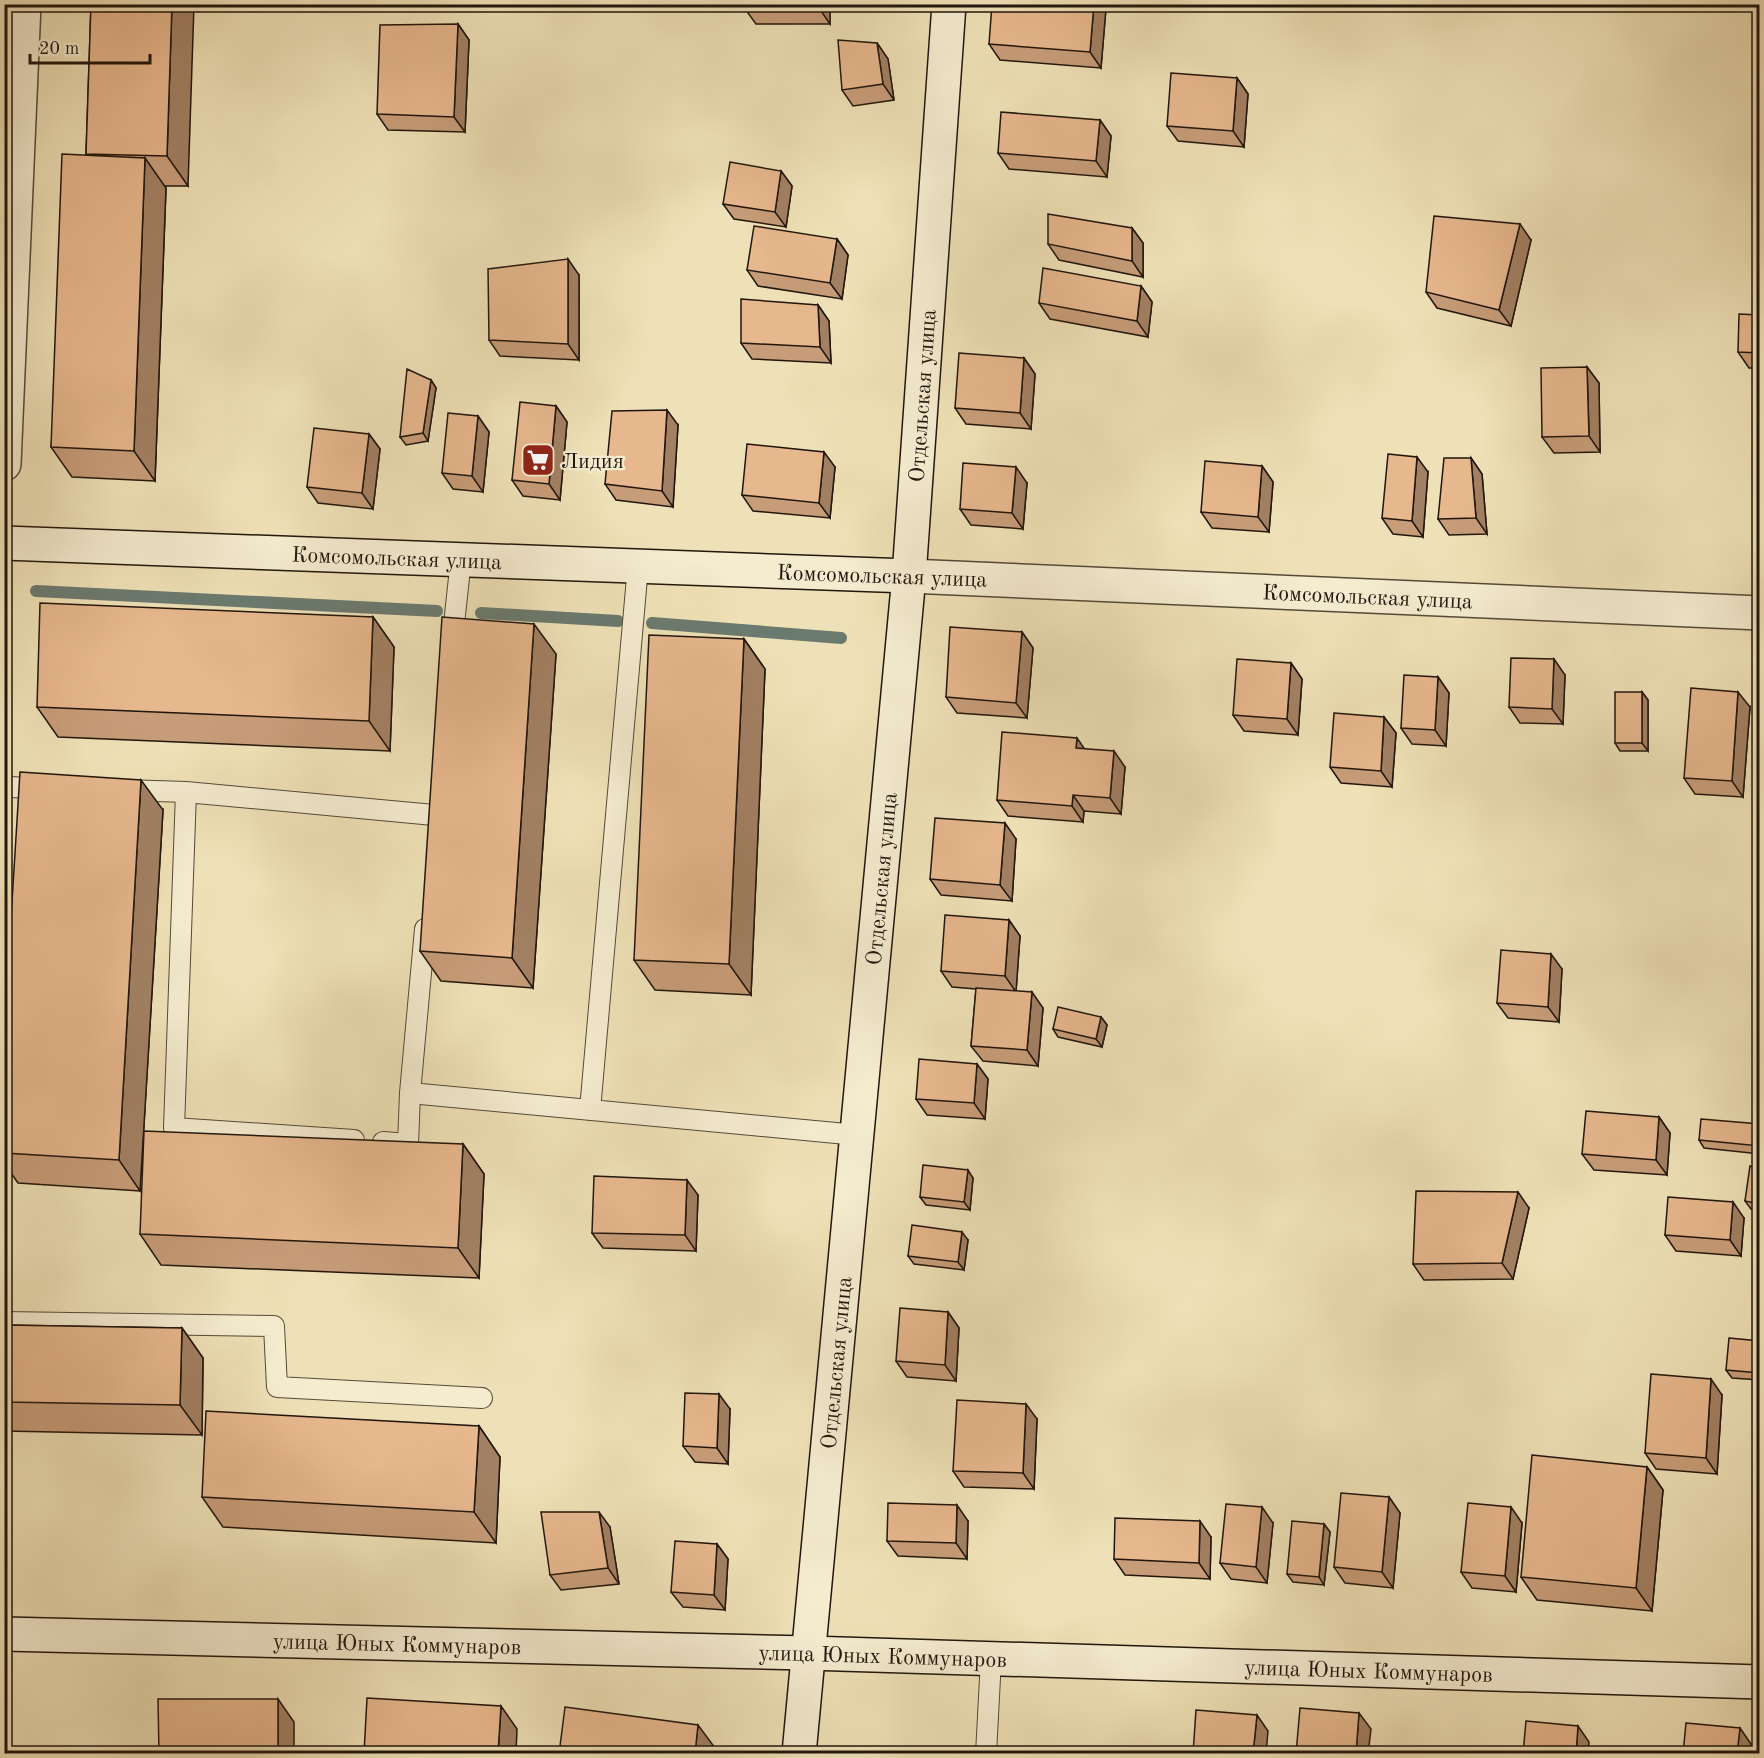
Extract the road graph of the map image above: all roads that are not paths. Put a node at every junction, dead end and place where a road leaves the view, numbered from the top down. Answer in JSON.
{"nodes":[{"id":1,"x":24,"y":4,"type":"edge"},
{"id":2,"x":949,"y":4,"type":"edge"},
{"id":3,"x":4,"y":464,"type":"edge"},
{"id":4,"x":4,"y":543,"type":"edge"},
{"id":5,"x":461,"y":559,"type":"junction"},
{"id":6,"x":638,"y":566,"type":"junction"},
{"id":7,"x":909,"y":576,"type":"junction"},
{"id":8,"x":1760,"y":613,"type":"edge"},
{"id":9,"x":450,"y":664,"type":"edge"},
{"id":10,"x":4,"y":787,"type":"edge"},
{"id":11,"x":61,"y":788,"type":"edge"},
{"id":12,"x":106,"y":790,"type":"edge"},
{"id":13,"x":186,"y":792,"type":"junction"},
{"id":14,"x":437,"y":792,"type":"edge"},
{"id":15,"x":434,"y":815,"type":"junction"},
{"id":16,"x":432,"y":838,"type":"edge"},
{"id":17,"x":426,"y":908,"type":"edge"},
{"id":18,"x":411,"y":1093,"type":"junction"},
{"id":19,"x":591,"y":1110,"type":"junction"},
{"id":20,"x":857,"y":1135,"type":"junction"},
{"id":21,"x":4,"y":1322,"type":"edge"},
{"id":22,"x":482,"y":1398,"type":"dead end"},
{"id":23,"x":4,"y":1634,"type":"edge"},
{"id":24,"x":808,"y":1653,"type":"junction"},
{"id":25,"x":991,"y":1659,"type":"junction"},
{"id":26,"x":1760,"y":1682,"type":"edge"},
{"id":27,"x":799,"y":1754,"type":"edge"},
{"id":28,"x":986,"y":1754,"type":"edge"}],
"edges":[{"from":1,"to":3,"type":"street"},
{"from":2,"to":7,"type":"street","name":"Отдельская улица"},
{"from":4,"to":5,"type":"street","name":"Комсомольская улица"},
{"from":5,"to":6,"type":"street","name":"Комсомольская улица"},
{"from":5,"to":9,"type":"lane"},
{"from":6,"to":7,"type":"street","name":"Комсомольская улица"},
{"from":6,"to":19,"type":"lane"},
{"from":7,"to":8,"type":"street","name":"Комсомольская улица"},
{"from":7,"to":20,"type":"street","name":"Отдельская улица"},
{"from":10,"to":11,"type":"lane"},
{"from":12,"to":13,"type":"lane"},
{"from":13,"to":15,"type":"lane"},
{"from":13,"to":18,"type":"lane"},
{"from":14,"to":15,"type":"lane"},
{"from":15,"to":16,"type":"lane"},
{"from":17,"to":18,"type":"lane"},
{"from":18,"to":19,"type":"lane"},
{"from":19,"to":20,"type":"lane"},
{"from":20,"to":24,"type":"street","name":"Отдельская улица"},
{"from":21,"to":22,"type":"lane"},
{"from":23,"to":24,"type":"street","name":"улица Юных Коммунаров"},
{"from":24,"to":25,"type":"street","name":"улица Юных Коммунаров"},
{"from":24,"to":27,"type":"street","name":"Отдельская улица"},
{"from":25,"to":26,"type":"street","name":"улица Юных Коммунаров"},
{"from":25,"to":28,"type":"lane"}]}
